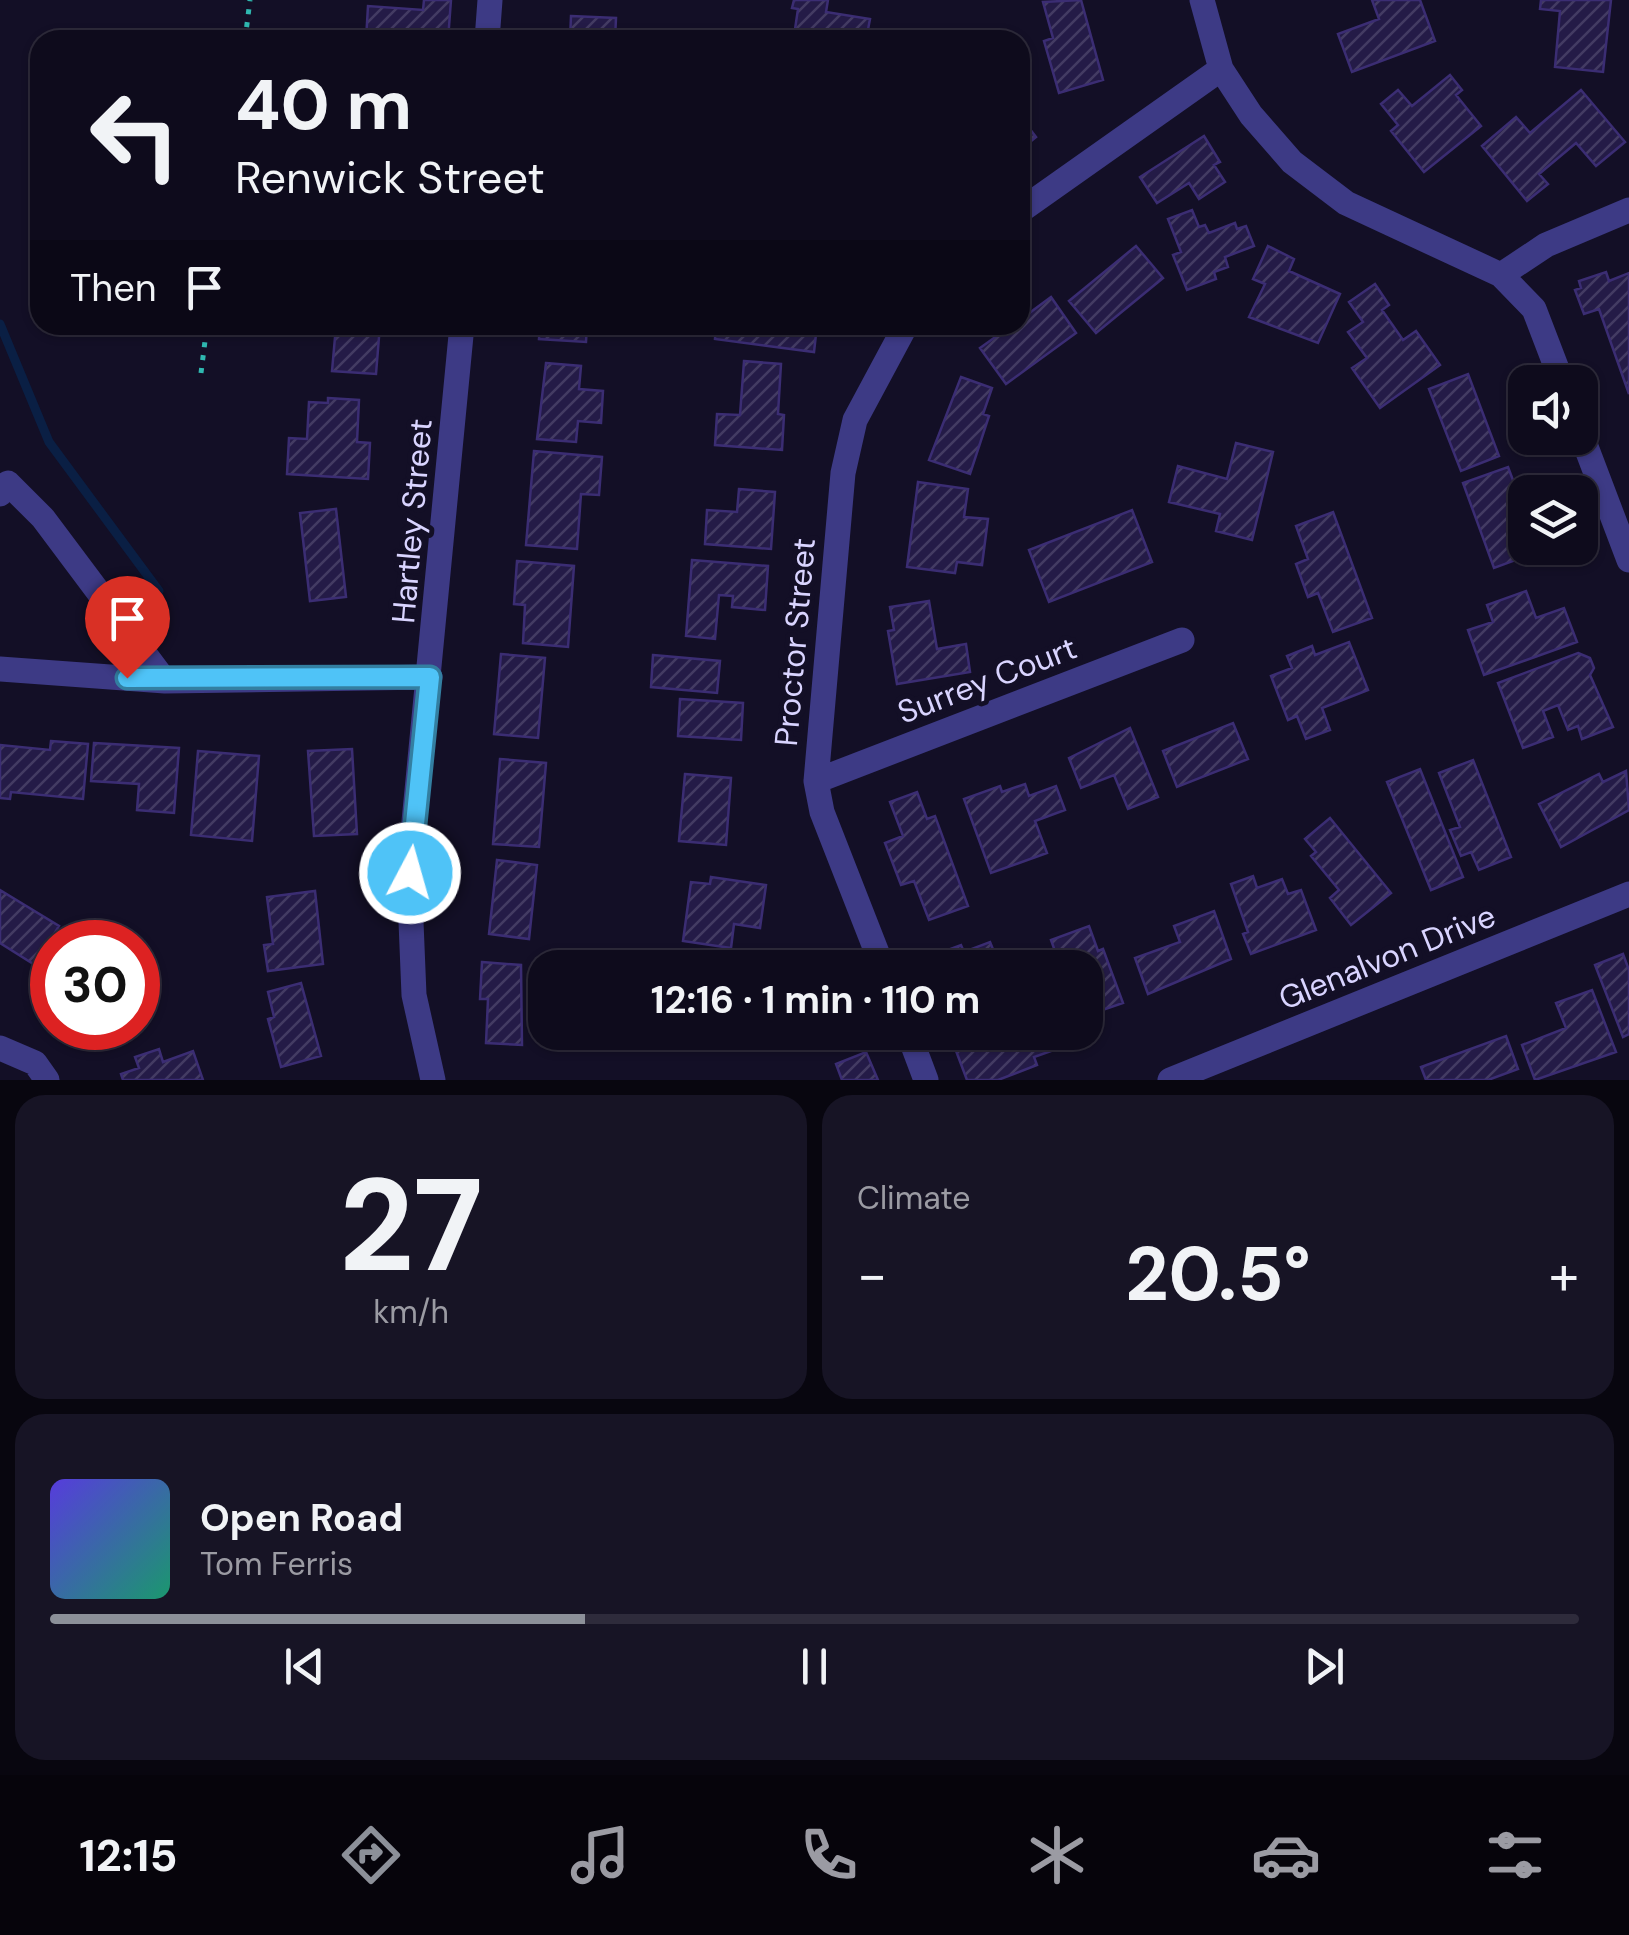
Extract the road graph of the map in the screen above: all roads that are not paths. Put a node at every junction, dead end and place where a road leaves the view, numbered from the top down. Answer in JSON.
{"nodes":[{"id":1,"x":490,"y":0,"type":"edge"},
{"id":2,"x":1202,"y":0,"type":"edge"},
{"id":3,"x":488,"y":30,"type":"edge"},
{"id":4,"x":1221,"y":68,"type":"junction"},
{"id":5,"x":1030,"y":204,"type":"edge"},
{"id":6,"x":1629,"y":210,"type":"edge"},
{"id":7,"x":1502,"y":275,"type":"junction"},
{"id":8,"x":461,"y":335,"type":"edge"},
{"id":9,"x":901,"y":335,"type":"edge"},
{"id":10,"x":1555,"y":365,"type":"edge"},
{"id":11,"x":1589,"y":455,"type":"edge"},
{"id":12,"x":0,"y":494,"type":"edge"},
{"id":13,"x":1629,"y":560,"type":"edge"},
{"id":14,"x":1182,"y":640,"type":"dead end"},
{"id":15,"x":0,"y":668,"type":"edge"},
{"id":16,"x":430,"y":677,"type":"junction"},
{"id":17,"x":166,"y":680,"type":"junction"},
{"id":18,"x":816,"y":781,"type":"junction"},
{"id":19,"x":1629,"y":894,"type":"edge"},
{"id":20,"x":875,"y":950,"type":"edge"},
{"id":21,"x":0,"y":1048,"type":"edge"},
{"id":22,"x":915,"y":1050,"type":"edge"},
{"id":23,"x":46,"y":1080,"type":"edge"},
{"id":24,"x":432,"y":1080,"type":"edge"},
{"id":25,"x":926,"y":1080,"type":"edge"},
{"id":26,"x":1170,"y":1080,"type":"edge"}],
"edges":[{"from":1,"to":3,"type":"street"},
{"from":2,"to":4,"type":"street"},
{"from":4,"to":5,"type":"street"},
{"from":4,"to":7,"type":"street"},
{"from":6,"to":7,"type":"street"},
{"from":7,"to":10,"type":"street"},
{"from":8,"to":16,"type":"street","name":"Hartley Street"},
{"from":9,"to":18,"type":"street","name":"Proctor Street"},
{"from":11,"to":13,"type":"street"},
{"from":12,"to":17,"type":"street"},
{"from":14,"to":18,"type":"street","name":"Surrey Court"},
{"from":15,"to":17,"type":"street"},
{"from":16,"to":17,"type":"street"},
{"from":16,"to":24,"type":"street","name":"Hartley Street"},
{"from":18,"to":20,"type":"street","name":"Proctor Street"},
{"from":19,"to":26,"type":"street","name":"Glenalvon Drive"},
{"from":21,"to":23,"type":"street"},
{"from":22,"to":25,"type":"street"}]}
